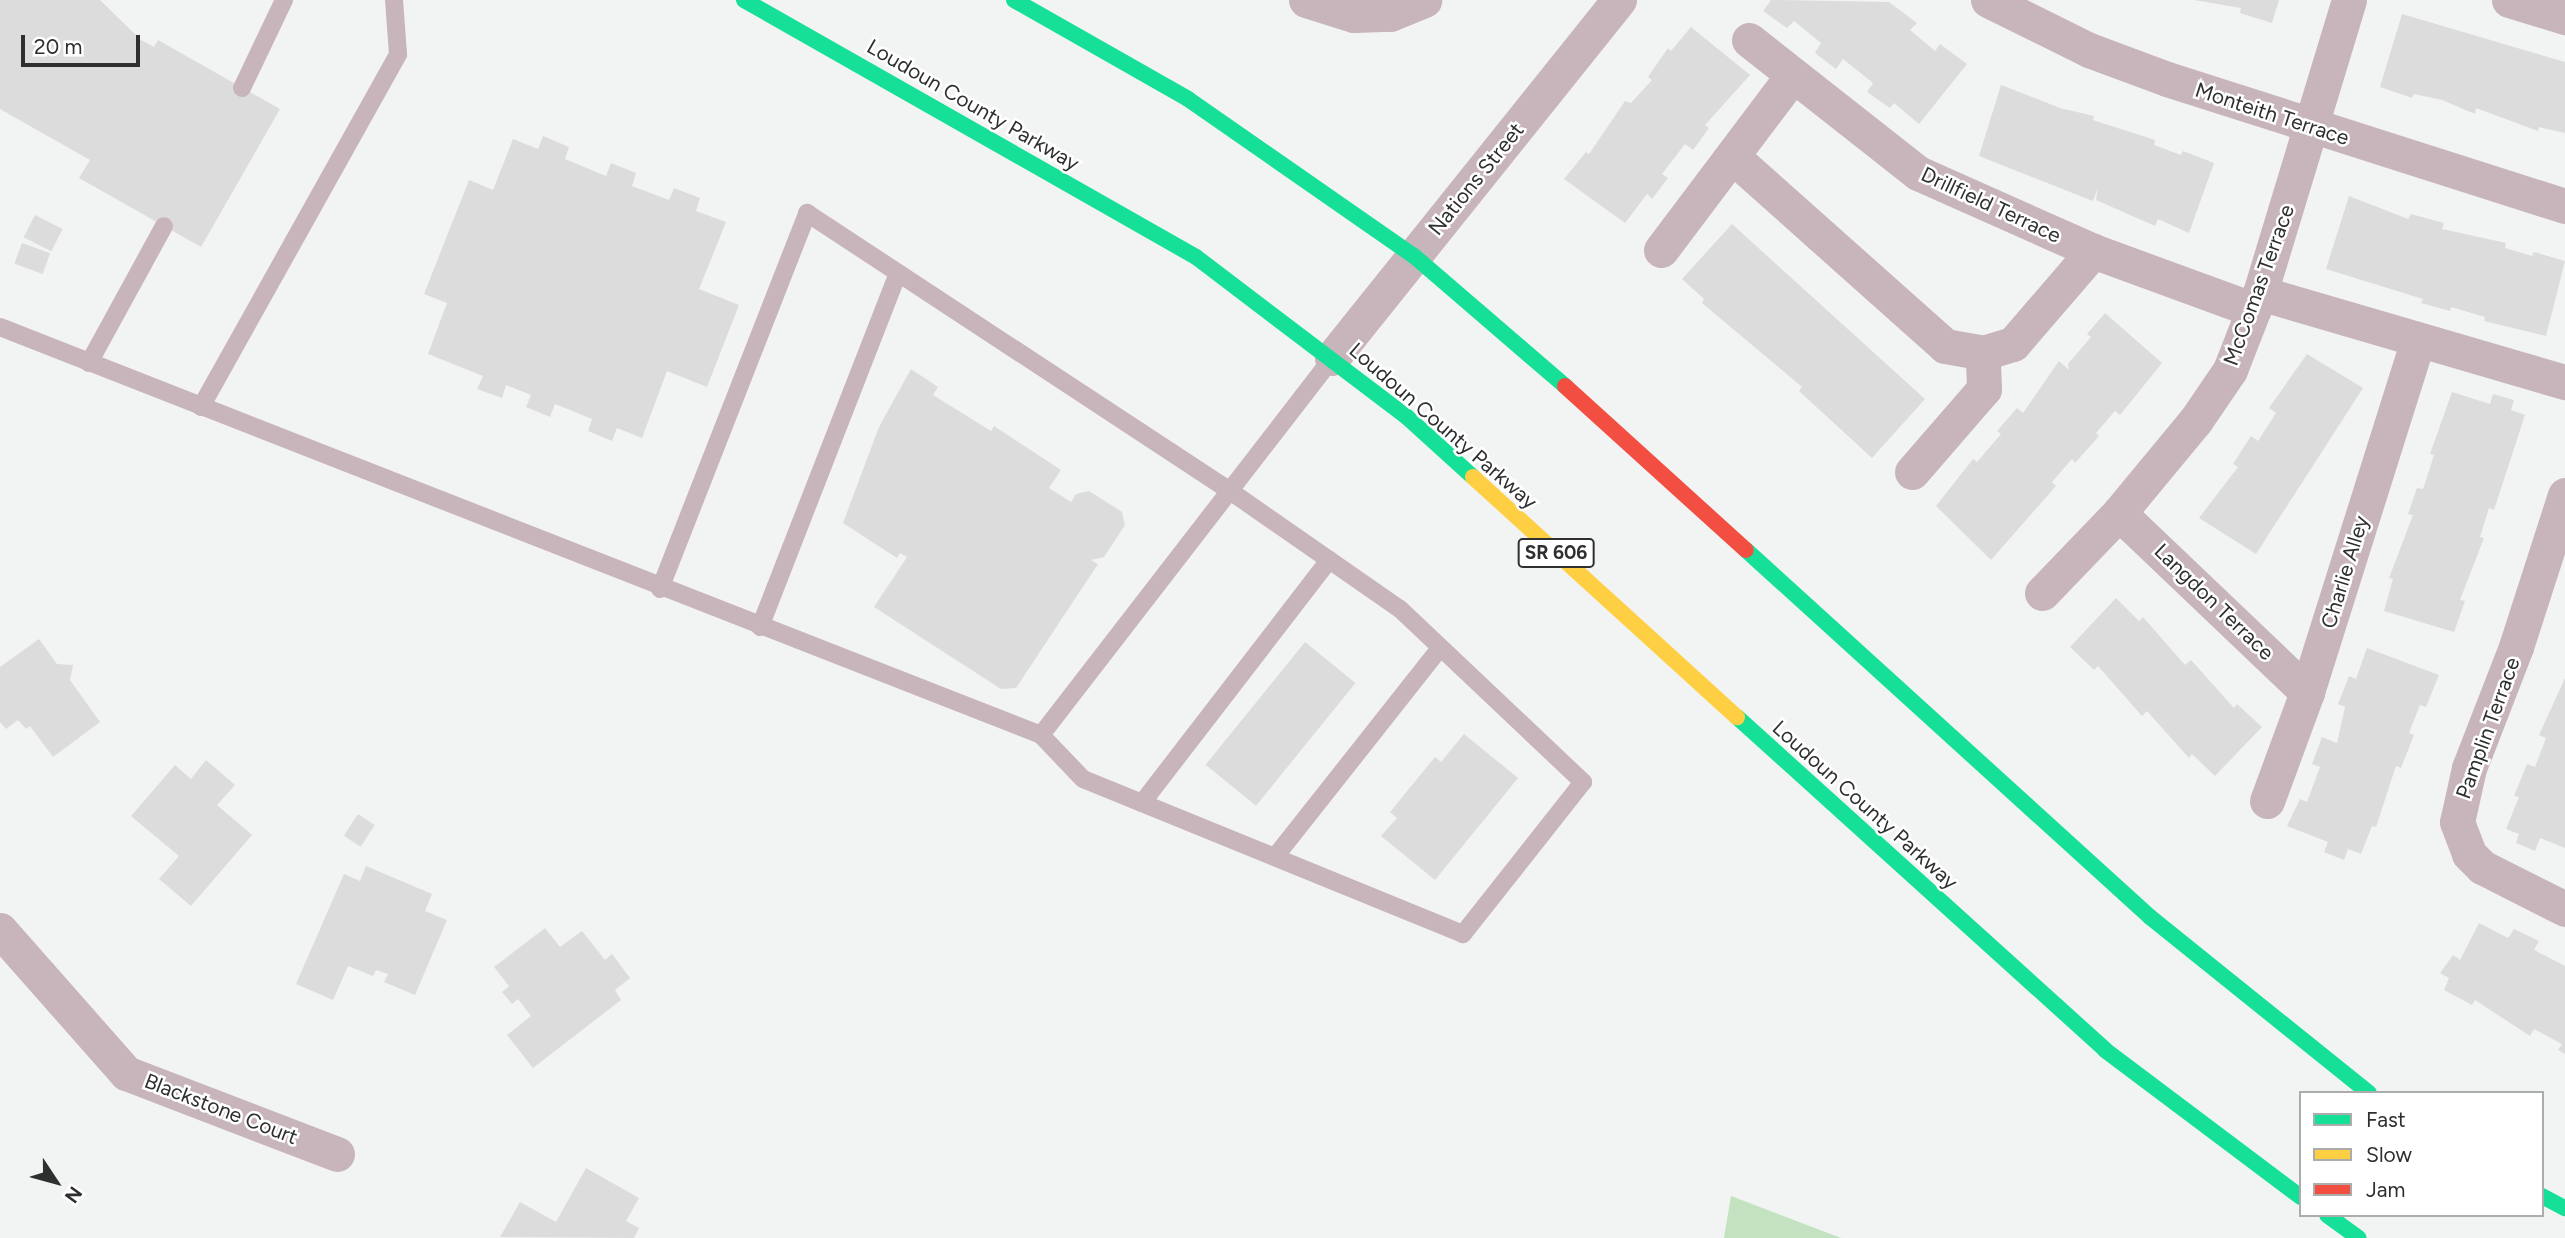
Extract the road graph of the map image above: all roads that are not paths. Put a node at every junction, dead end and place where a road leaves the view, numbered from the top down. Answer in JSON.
{"nodes":[{"id":1,"x":284,"y":0,"type":"edge"},
{"id":2,"x":394,"y":0,"type":"edge"},
{"id":3,"x":744,"y":0,"type":"edge"},
{"id":4,"x":1014,"y":0,"type":"edge"},
{"id":5,"x":1306,"y":0,"type":"edge"},
{"id":6,"x":1424,"y":0,"type":"edge"},
{"id":7,"x":1619,"y":0,"type":"edge"},
{"id":8,"x":1988,"y":0,"type":"edge"},
{"id":9,"x":2349,"y":0,"type":"edge"},
{"id":10,"x":2523,"y":2,"type":"edge"},
{"id":11,"x":2565,"y":17,"type":"edge"},
{"id":12,"x":1749,"y":40,"type":"dead end"},
{"id":13,"x":1793,"y":75,"type":"junction"},
{"id":14,"x":242,"y":88,"type":"dead end"},
{"id":15,"x":2313,"y":127,"type":"junction"},
{"id":16,"x":1733,"y":156,"type":"junction"},
{"id":17,"x":2565,"y":206,"type":"edge"},
{"id":18,"x":164,"y":226,"type":"dead end"},
{"id":19,"x":1661,"y":250,"type":"dead end"},
{"id":20,"x":2093,"y":251,"type":"junction"},
{"id":21,"x":1414,"y":256,"type":"junction"},
{"id":22,"x":898,"y":273,"type":"junction"},
{"id":23,"x":2257,"y":302,"type":"junction"},
{"id":24,"x":0,"y":327,"type":"edge"},
{"id":25,"x":2418,"y":340,"type":"junction"},
{"id":26,"x":1983,"y":353,"type":"junction"},
{"id":27,"x":1332,"y":358,"type":"junction"},
{"id":28,"x":89,"y":363,"type":"junction"},
{"id":29,"x":2565,"y":382,"type":"edge"},
{"id":30,"x":201,"y":407,"type":"junction"},
{"id":31,"x":1912,"y":472,"type":"dead end"},
{"id":32,"x":1230,"y":491,"type":"junction"},
{"id":33,"x":2565,"y":495,"type":"edge"},
{"id":34,"x":2119,"y":513,"type":"junction"},
{"id":35,"x":1329,"y":560,"type":"junction"},
{"id":36,"x":660,"y":589,"type":"junction"},
{"id":37,"x":2042,"y":593,"type":"dead end"},
{"id":38,"x":760,"y":627,"type":"junction"},
{"id":39,"x":1440,"y":648,"type":"junction"},
{"id":40,"x":2307,"y":692,"type":"junction"},
{"id":41,"x":1041,"y":735,"type":"junction"},
{"id":42,"x":2267,"y":801,"type":"dead end"},
{"id":43,"x":1142,"y":803,"type":"junction"},
{"id":44,"x":1275,"y":857,"type":"junction"},
{"id":45,"x":2565,"y":909,"type":"edge"},
{"id":46,"x":0,"y":930,"type":"edge"},
{"id":47,"x":2366,"y":1091,"type":"edge"},
{"id":48,"x":337,"y":1154,"type":"dead end"},
{"id":49,"x":2299,"y":1196,"type":"edge"},
{"id":50,"x":2544,"y":1197,"type":"edge"},
{"id":51,"x":2565,"y":1208,"type":"edge"},
{"id":52,"x":2330,"y":1217,"type":"edge"},
{"id":53,"x":2359,"y":1238,"type":"edge"}],
"edges":[{"from":1,"to":14,"type":"lane"},
{"from":2,"to":30,"type":"lane"},
{"from":3,"to":27,"type":"main road","name":"Loudoun County Parkway","number":"SR 606"},
{"from":4,"to":21,"type":"main road"},
{"from":5,"to":6,"type":"street"},
{"from":7,"to":21,"type":"street","name":"Nations Street"},
{"from":8,"to":15,"type":"street","name":"Monteith Terrace"},
{"from":9,"to":15,"type":"street","name":"McComas Terrace"},
{"from":10,"to":11,"type":"street"},
{"from":12,"to":13,"type":"street","name":"Drillfield Terrace"},
{"from":13,"to":16,"type":"street"},
{"from":13,"to":20,"type":"street","name":"Drillfield Terrace"},
{"from":15,"to":17,"type":"street","name":"Monteith Terrace"},
{"from":15,"to":23,"type":"street","name":"McComas Terrace"},
{"from":16,"to":19,"type":"street"},
{"from":16,"to":26,"type":"street"},
{"from":18,"to":28,"type":"lane"},
{"from":20,"to":23,"type":"street","name":"Drillfield Terrace"},
{"from":20,"to":26,"type":"street","name":"Drillfield Terrace"},
{"from":21,"to":27,"type":"street","name":"Nations Street"},
{"from":21,"to":47,"type":"main road"},
{"from":22,"to":32,"type":"lane"},
{"from":22,"to":36,"type":"lane"},
{"from":22,"to":38,"type":"lane"},
{"from":23,"to":25,"type":"street"},
{"from":23,"to":34,"type":"street","name":"McComas Terrace"},
{"from":24,"to":28,"type":"lane"},
{"from":25,"to":29,"type":"street"},
{"from":25,"to":40,"type":"street","name":"Charlie Alley"},
{"from":26,"to":31,"type":"street"},
{"from":27,"to":32,"type":"lane"},
{"from":27,"to":49,"type":"main road","name":"Loudoun County Parkway","number":"SR 606"},
{"from":28,"to":30,"type":"lane"},
{"from":30,"to":36,"type":"lane"},
{"from":32,"to":35,"type":"lane"},
{"from":32,"to":41,"type":"lane"},
{"from":33,"to":45,"type":"street","name":"Pamplin Terrace"},
{"from":34,"to":37,"type":"street","name":"McComas Terrace"},
{"from":34,"to":40,"type":"street","name":"Langdon Terrace"},
{"from":35,"to":39,"type":"lane"},
{"from":35,"to":43,"type":"lane"},
{"from":36,"to":38,"type":"lane"},
{"from":38,"to":41,"type":"lane"},
{"from":39,"to":44,"type":"lane"},
{"from":39,"to":44,"type":"lane"},
{"from":40,"to":42,"type":"street","name":"Charlie Alley"},
{"from":41,"to":43,"type":"lane"},
{"from":43,"to":44,"type":"lane"},
{"from":46,"to":48,"type":"street","name":"Blackstone Court"},
{"from":50,"to":51,"type":"main road"},
{"from":52,"to":53,"type":"main road"}]}
